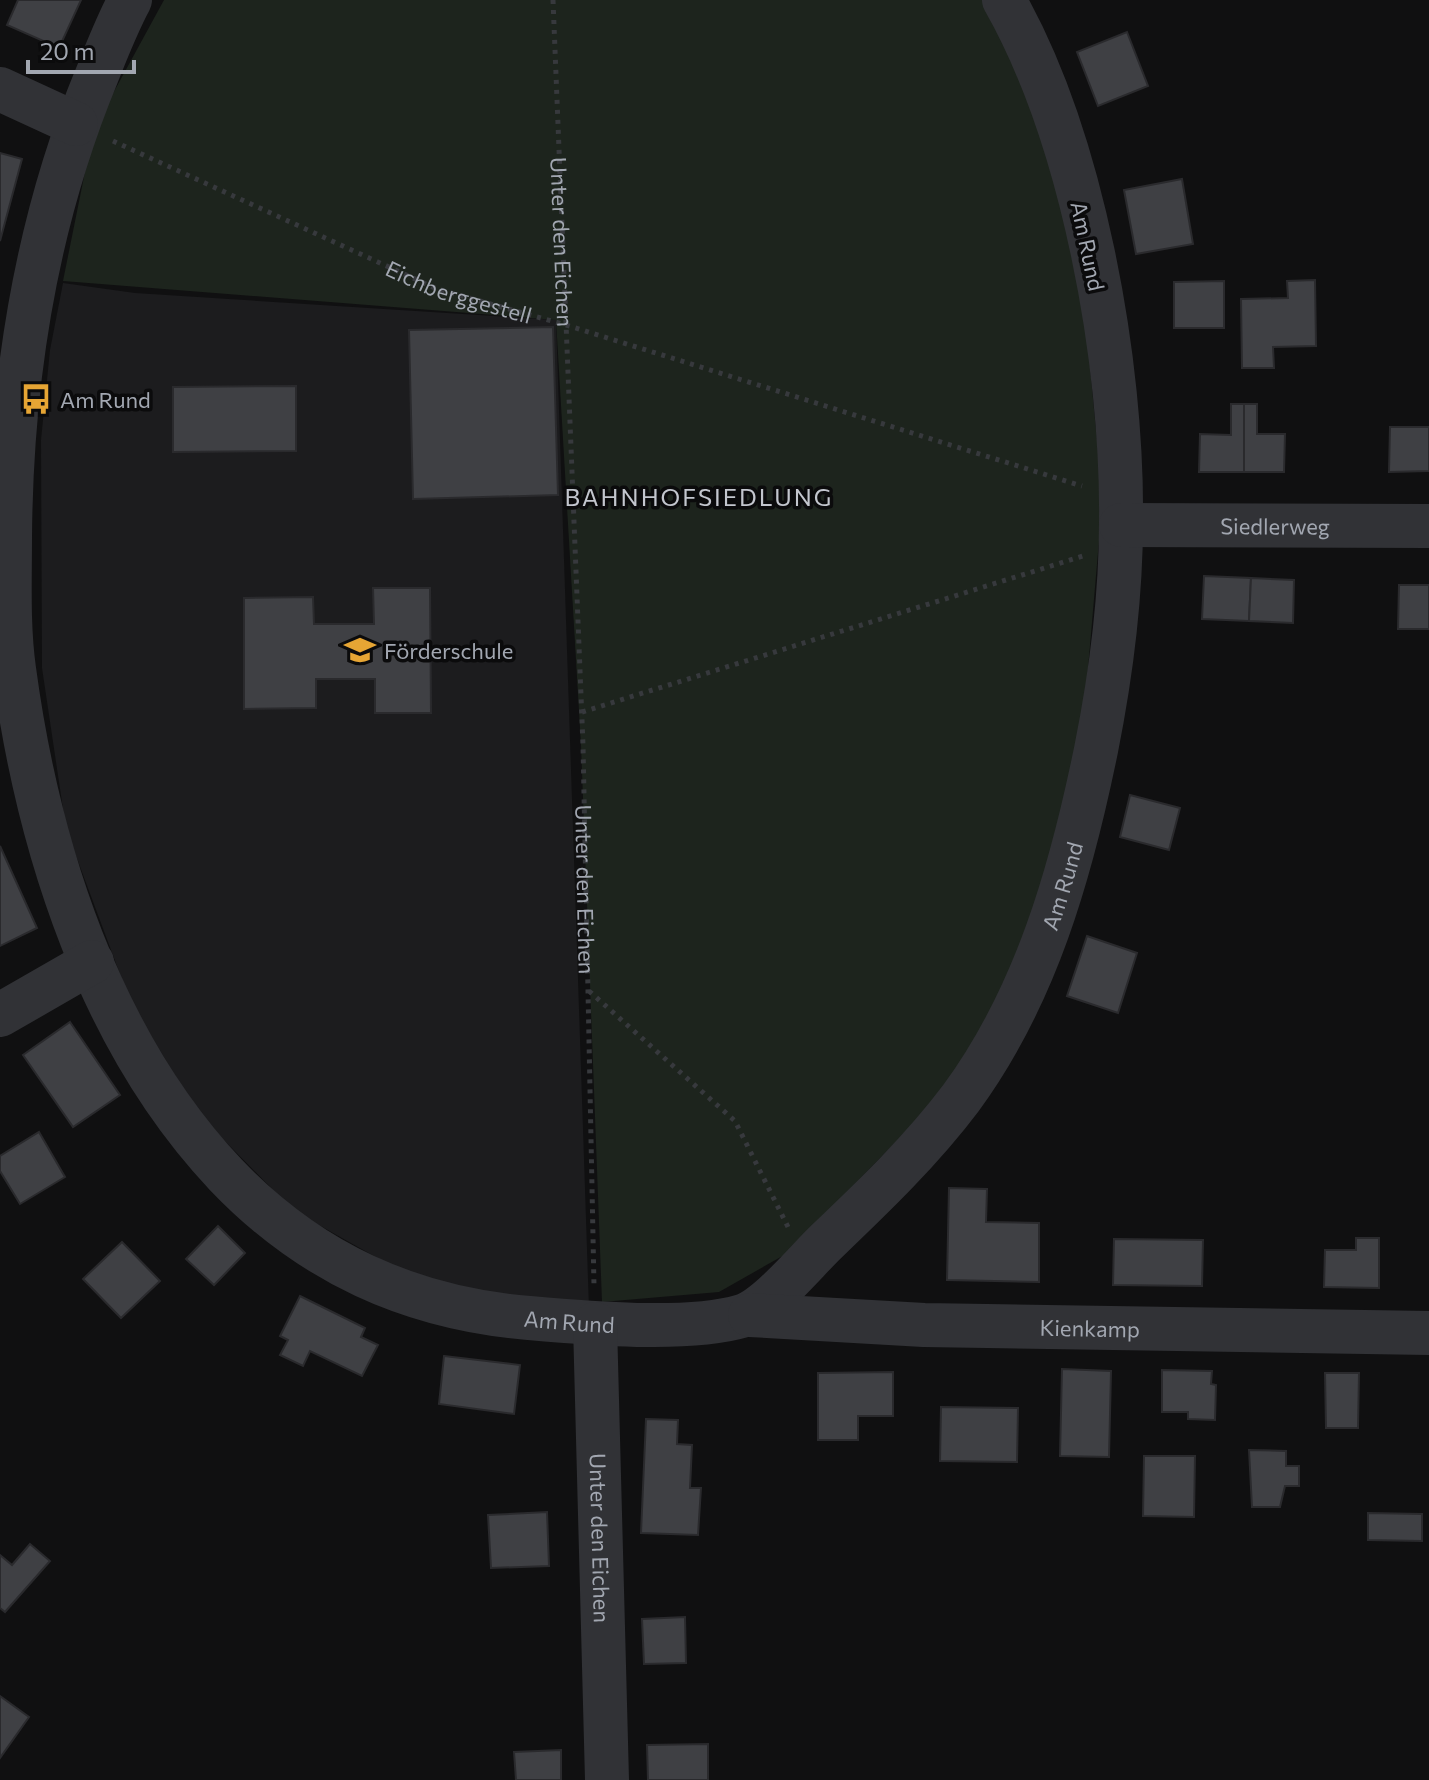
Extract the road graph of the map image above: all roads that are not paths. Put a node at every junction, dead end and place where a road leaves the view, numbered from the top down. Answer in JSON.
{"nodes":[{"id":1,"x":130,"y":0,"type":"edge"},
{"id":2,"x":1004,"y":0,"type":"edge"},
{"id":3,"x":0,"y":89,"type":"edge"},
{"id":4,"x":76,"y":124,"type":"junction"},
{"id":5,"x":1120,"y":525,"type":"junction"},
{"id":6,"x":1429,"y":526,"type":"edge"},
{"id":7,"x":92,"y":962,"type":"junction"},
{"id":8,"x":0,"y":1015,"type":"edge"},
{"id":9,"x":750,"y":1315,"type":"junction"},
{"id":10,"x":595,"y":1324,"type":"junction"},
{"id":11,"x":1429,"y":1333,"type":"edge"},
{"id":12,"x":607,"y":1780,"type":"edge"}],
"edges":[{"from":1,"to":4,"type":"street","name":"Am Rund"},
{"from":2,"to":5,"type":"street","name":"Am Rund"},
{"from":3,"to":4,"type":"street"},
{"from":4,"to":7,"type":"street","name":"Am Rund"},
{"from":5,"to":6,"type":"street","name":"Siedlerweg"},
{"from":5,"to":9,"type":"street","name":"Am Rund"},
{"from":7,"to":8,"type":"street"},
{"from":7,"to":10,"type":"street","name":"Am Rund"},
{"from":9,"to":10,"type":"street","name":"Am Rund"},
{"from":9,"to":11,"type":"street","name":"Kienkamp"},
{"from":10,"to":12,"type":"street","name":"Unter den Eichen"}]}
